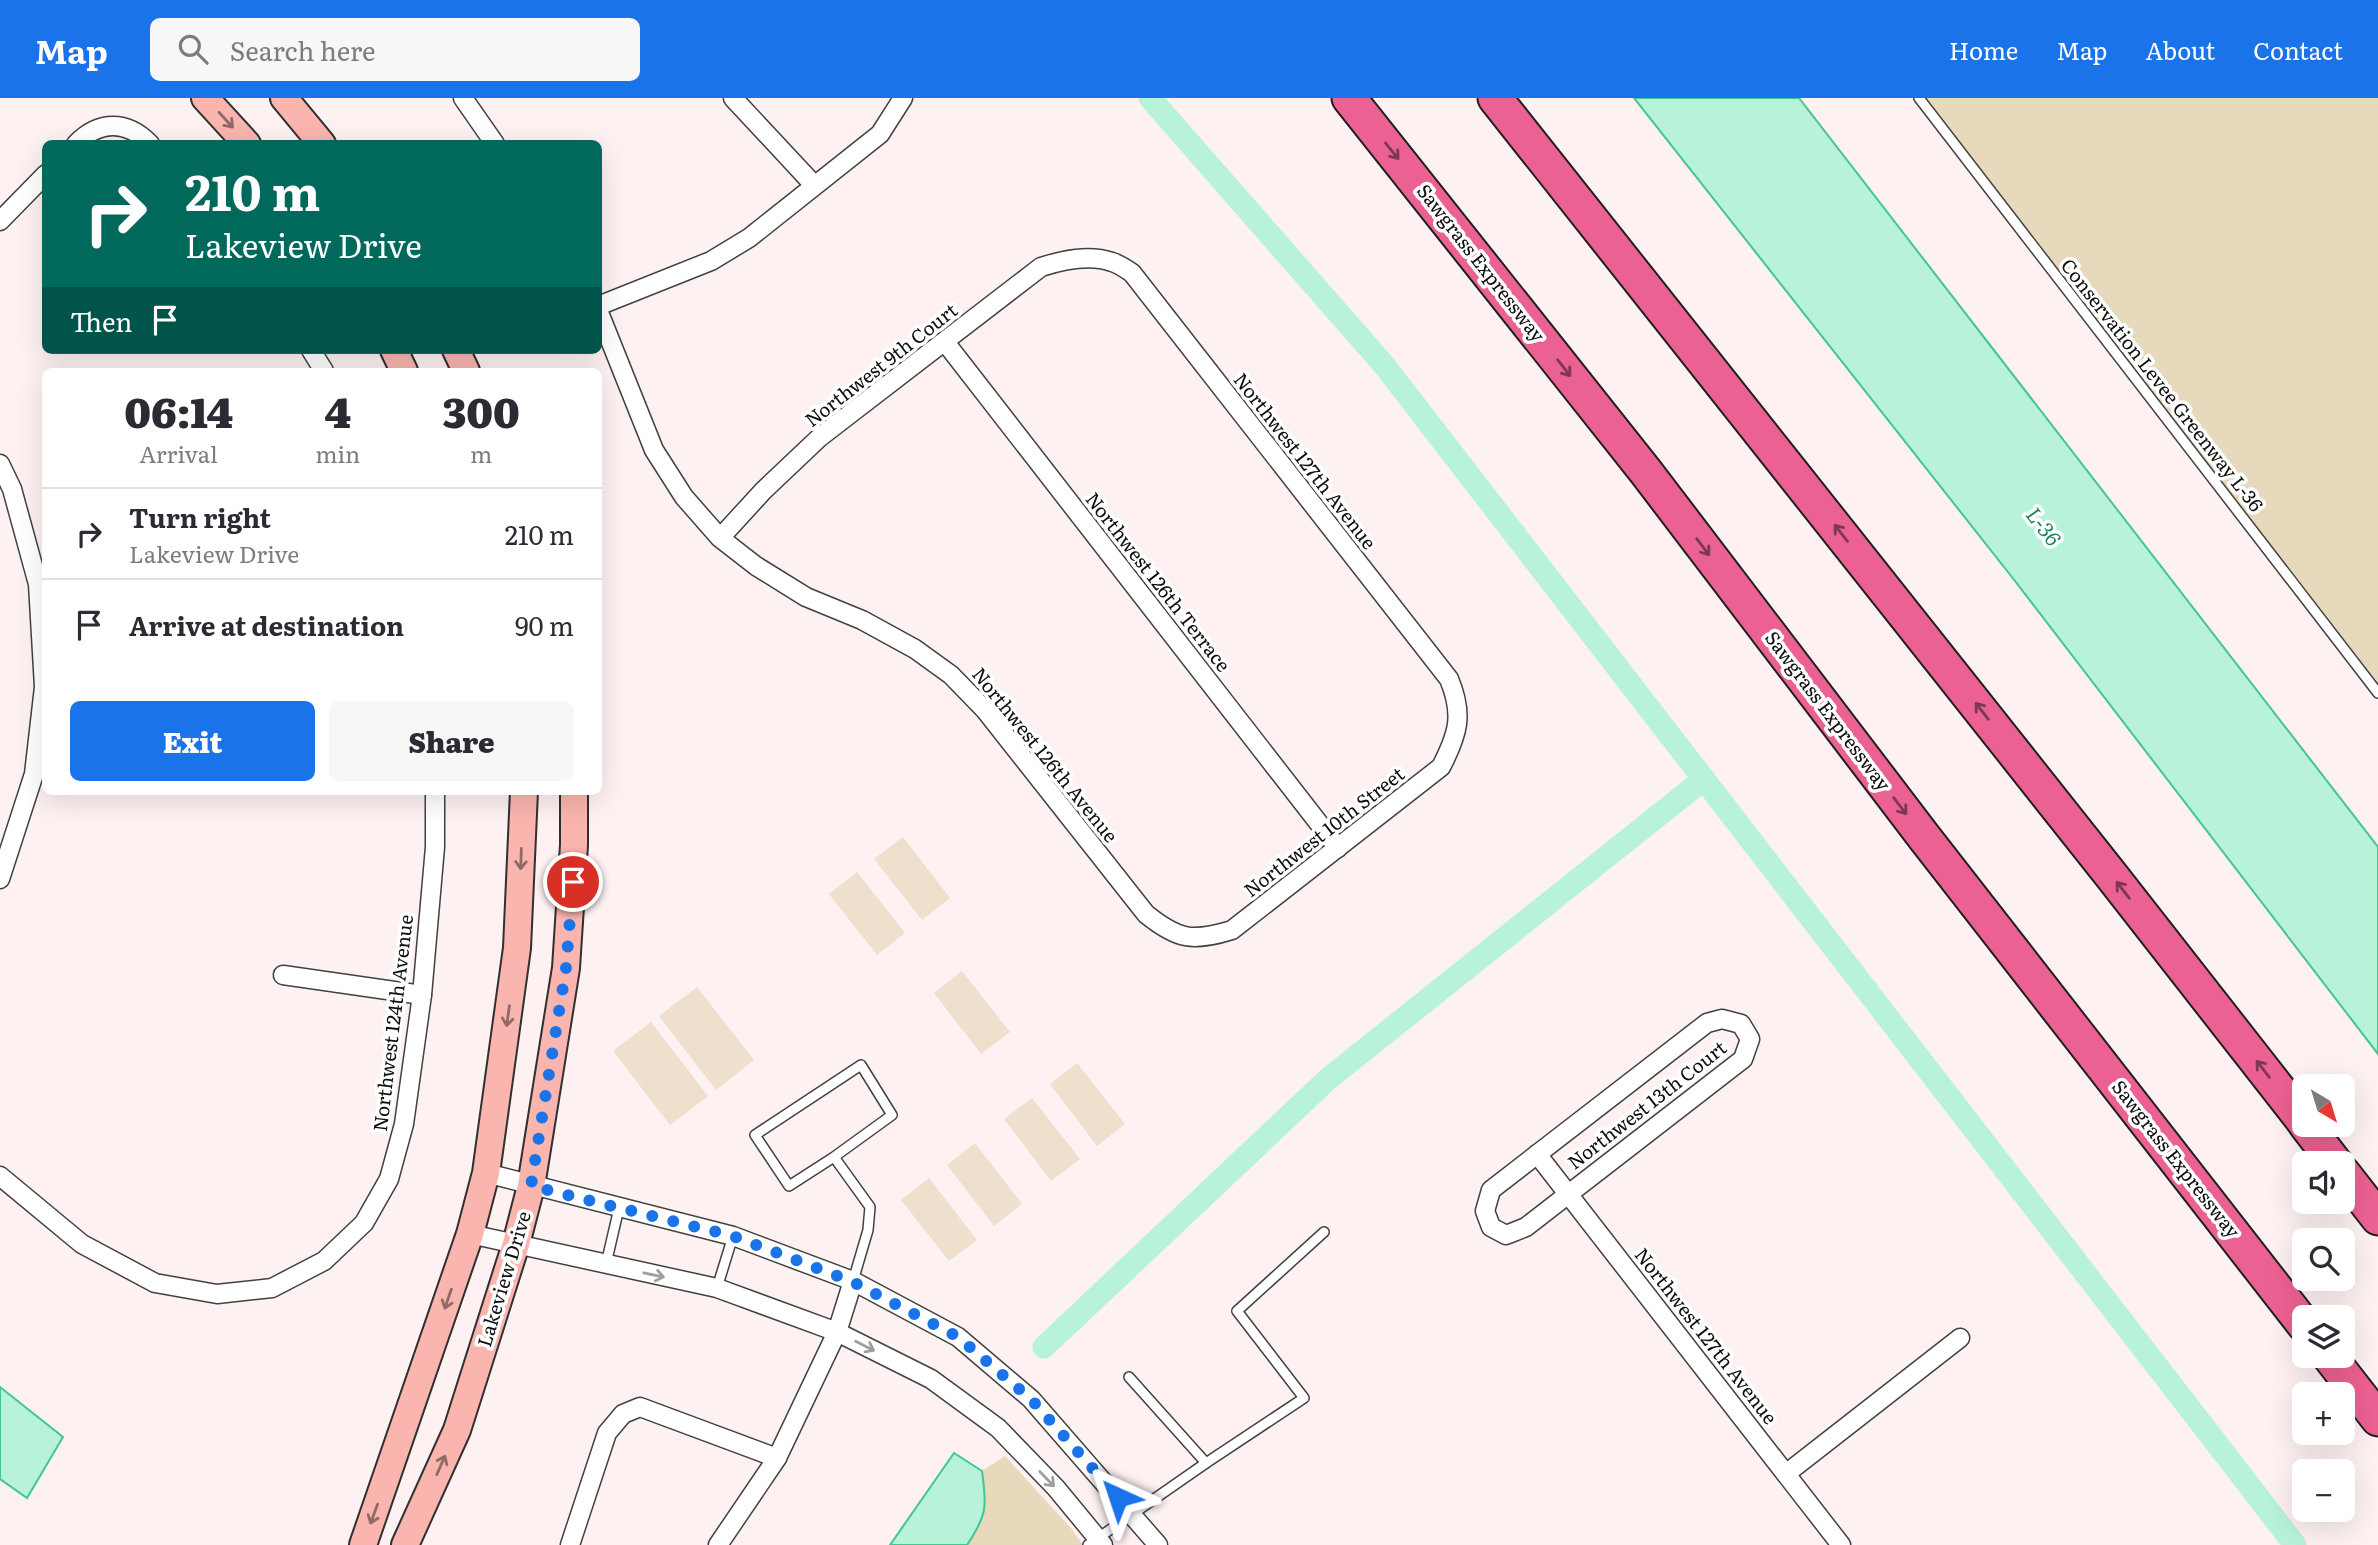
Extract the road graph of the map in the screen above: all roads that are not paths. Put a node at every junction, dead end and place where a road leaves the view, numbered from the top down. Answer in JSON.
{"nodes":[{"id":1,"x":205,"y":98,"type":"edge"},
{"id":2,"x":284,"y":98,"type":"edge"},
{"id":3,"x":463,"y":98,"type":"edge"},
{"id":4,"x":733,"y":98,"type":"edge"},
{"id":5,"x":903,"y":98,"type":"edge"},
{"id":6,"x":1349,"y":98,"type":"edge"},
{"id":7,"x":1495,"y":98,"type":"edge"},
{"id":8,"x":1919,"y":98,"type":"edge"},
{"id":9,"x":80,"y":140,"type":"edge"},
{"id":10,"x":146,"y":140,"type":"edge"},
{"id":11,"x":243,"y":140,"type":"edge"},
{"id":12,"x":319,"y":140,"type":"edge"},
{"id":13,"x":492,"y":140,"type":"edge"},
{"id":14,"x":42,"y":178,"type":"edge"},
{"id":15,"x":814,"y":185,"type":"junction"},
{"id":16,"x":0,"y":221,"type":"edge"},
{"id":17,"x":1088,"y":259,"type":"joint"},
{"id":18,"x":602,"y":306,"type":"edge"},
{"id":19,"x":602,"y":318,"type":"edge"},
{"id":20,"x":945,"y":342,"type":"junction"},
{"id":21,"x":0,"y":464,"type":"edge"},
{"id":22,"x":720,"y":537,"type":"junction"},
{"id":23,"x":42,"y":653,"type":"edge"},
{"id":24,"x":2378,"y":693,"type":"edge"},
{"id":25,"x":42,"y":704,"type":"edge"},
{"id":26,"x":1459,"y":720,"type":"joint"},
{"id":27,"x":435,"y":795,"type":"edge"},
{"id":28,"x":524,"y":795,"type":"edge"},
{"id":29,"x":574,"y":795,"type":"edge"},
{"id":30,"x":1338,"y":848,"type":"junction"},
{"id":31,"x":0,"y":879,"type":"edge"},
{"id":32,"x":1185,"y":937,"type":"joint"},
{"id":33,"x":283,"y":975,"type":"dead end"},
{"id":34,"x":422,"y":995,"type":"junction"},
{"id":35,"x":2292,"y":1106,"type":"edge"},
{"id":36,"x":1537,"y":1154,"type":"junction"},
{"id":37,"x":834,"y":1157,"type":"junction"},
{"id":38,"x":486,"y":1173,"type":"junction"},
{"id":39,"x":0,"y":1176,"type":"edge"},
{"id":40,"x":531,"y":1186,"type":"junction"},
{"id":41,"x":2355,"y":1188,"type":"edge"},
{"id":42,"x":1568,"y":1194,"type":"junction"},
{"id":43,"x":619,"y":1208,"type":"junction"},
{"id":44,"x":2378,"y":1218,"type":"edge"},
{"id":45,"x":1324,"y":1232,"type":"dead end"},
{"id":46,"x":470,"y":1234,"type":"junction"},
{"id":47,"x":733,"y":1236,"type":"junction"},
{"id":48,"x":516,"y":1244,"type":"junction"},
{"id":49,"x":606,"y":1264,"type":"junction"},
{"id":50,"x":853,"y":1282,"type":"junction"},
{"id":51,"x":717,"y":1289,"type":"junction"},
{"id":52,"x":2292,"y":1308,"type":"edge"},
{"id":53,"x":837,"y":1332,"type":"junction"},
{"id":54,"x":1960,"y":1338,"type":"dead end"},
{"id":55,"x":2338,"y":1368,"type":"edge"},
{"id":56,"x":1129,"y":1377,"type":"dead end"},
{"id":57,"x":2378,"y":1419,"type":"edge"},
{"id":58,"x":777,"y":1458,"type":"junction"},
{"id":59,"x":1206,"y":1463,"type":"junction"},
{"id":60,"x":1787,"y":1473,"type":"junction"},
{"id":61,"x":1133,"y":1513,"type":"junction"},
{"id":62,"x":1096,"y":1543,"type":"edge"},
{"id":63,"x":363,"y":1545,"type":"edge"},
{"id":64,"x":405,"y":1545,"type":"edge"},
{"id":65,"x":569,"y":1545,"type":"edge"},
{"id":66,"x":718,"y":1545,"type":"edge"},
{"id":67,"x":1157,"y":1545,"type":"edge"},
{"id":68,"x":1841,"y":1545,"type":"edge"}],
"edges":[{"from":1,"to":11,"type":"street","one_way":true},
{"from":2,"to":12,"type":"street"},
{"from":3,"to":13,"type":"street"},
{"from":4,"to":15,"type":"street"},
{"from":5,"to":15,"type":"street"},
{"from":6,"to":52,"type":"highway","name":"Sawgrass Expressway","one_way":true},
{"from":35,"to":7,"type":"highway","one_way":true},
{"from":8,"to":24,"type":"lane","name":"Conservation Levee Greenway L-36"},
{"from":9,"to":10,"type":"street"},
{"from":14,"to":16,"type":"street"},
{"from":15,"to":18,"type":"street"},
{"from":17,"to":20,"type":"street","name":"Northwest 9th Court"},
{"from":17,"to":26,"type":"street","name":"Northwest 127th Avenue"},
{"from":19,"to":22,"type":"street","name":"Northwest 126th Avenue"},
{"from":20,"to":22,"type":"street","name":"Northwest 9th Court"},
{"from":20,"to":30,"type":"street","name":"Northwest 126th Terrace"},
{"from":21,"to":23,"type":"street"},
{"from":22,"to":32,"type":"street","name":"Northwest 126th Avenue"},
{"from":25,"to":31,"type":"street"},
{"from":26,"to":30,"type":"street","name":"Northwest 10th Street"},
{"from":27,"to":34,"type":"street","name":"Northwest 124th Avenue"},
{"from":28,"to":38,"type":"street","one_way":true},
{"from":29,"to":40,"type":"street","name":"Lakeview Drive"},
{"from":30,"to":32,"type":"street","name":"Northwest 10th Street"},
{"from":33,"to":34,"type":"street"},
{"from":34,"to":39,"type":"street","name":"Northwest 124th Avenue"},
{"from":36,"to":42,"type":"street","name":"Northwest 127th Avenue"},
{"from":36,"to":42,"type":"street","name":"Northwest 13th Court"},
{"from":36,"to":42,"type":"street","name":"Northwest 13th Court"},
{"from":37,"to":37,"type":"lane"},
{"from":37,"to":50,"type":"lane"},
{"from":38,"to":40,"type":"street"},
{"from":38,"to":46,"type":"street"},
{"from":40,"to":43,"type":"street"},
{"from":40,"to":48,"type":"street","name":"Lakeview Drive"},
{"from":41,"to":44,"type":"highway"},
{"from":42,"to":60,"type":"street","name":"Northwest 127th Avenue"},
{"from":43,"to":47,"type":"street"},
{"from":43,"to":49,"type":"lane"},
{"from":45,"to":59,"type":"lane"},
{"from":46,"to":48,"type":"street"},
{"from":46,"to":63,"type":"street","one_way":true},
{"from":47,"to":50,"type":"street"},
{"from":47,"to":51,"type":"lane"},
{"from":48,"to":49,"type":"street"},
{"from":64,"to":48,"type":"street","name":"Lakeview Drive","one_way":true},
{"from":49,"to":51,"type":"street","one_way":true},
{"from":50,"to":53,"type":"street"},
{"from":50,"to":61,"type":"street"},
{"from":51,"to":53,"type":"street"},
{"from":53,"to":58,"type":"street"},
{"from":53,"to":62,"type":"street","one_way":true},
{"from":54,"to":60,"type":"street"},
{"from":55,"to":57,"type":"highway"},
{"from":56,"to":59,"type":"lane"},
{"from":58,"to":65,"type":"street"},
{"from":58,"to":66,"type":"street"},
{"from":59,"to":61,"type":"lane"},
{"from":60,"to":68,"type":"street","name":"Northwest 127th Avenue"},
{"from":61,"to":62,"type":"lane"},
{"from":61,"to":67,"type":"street"}]}
